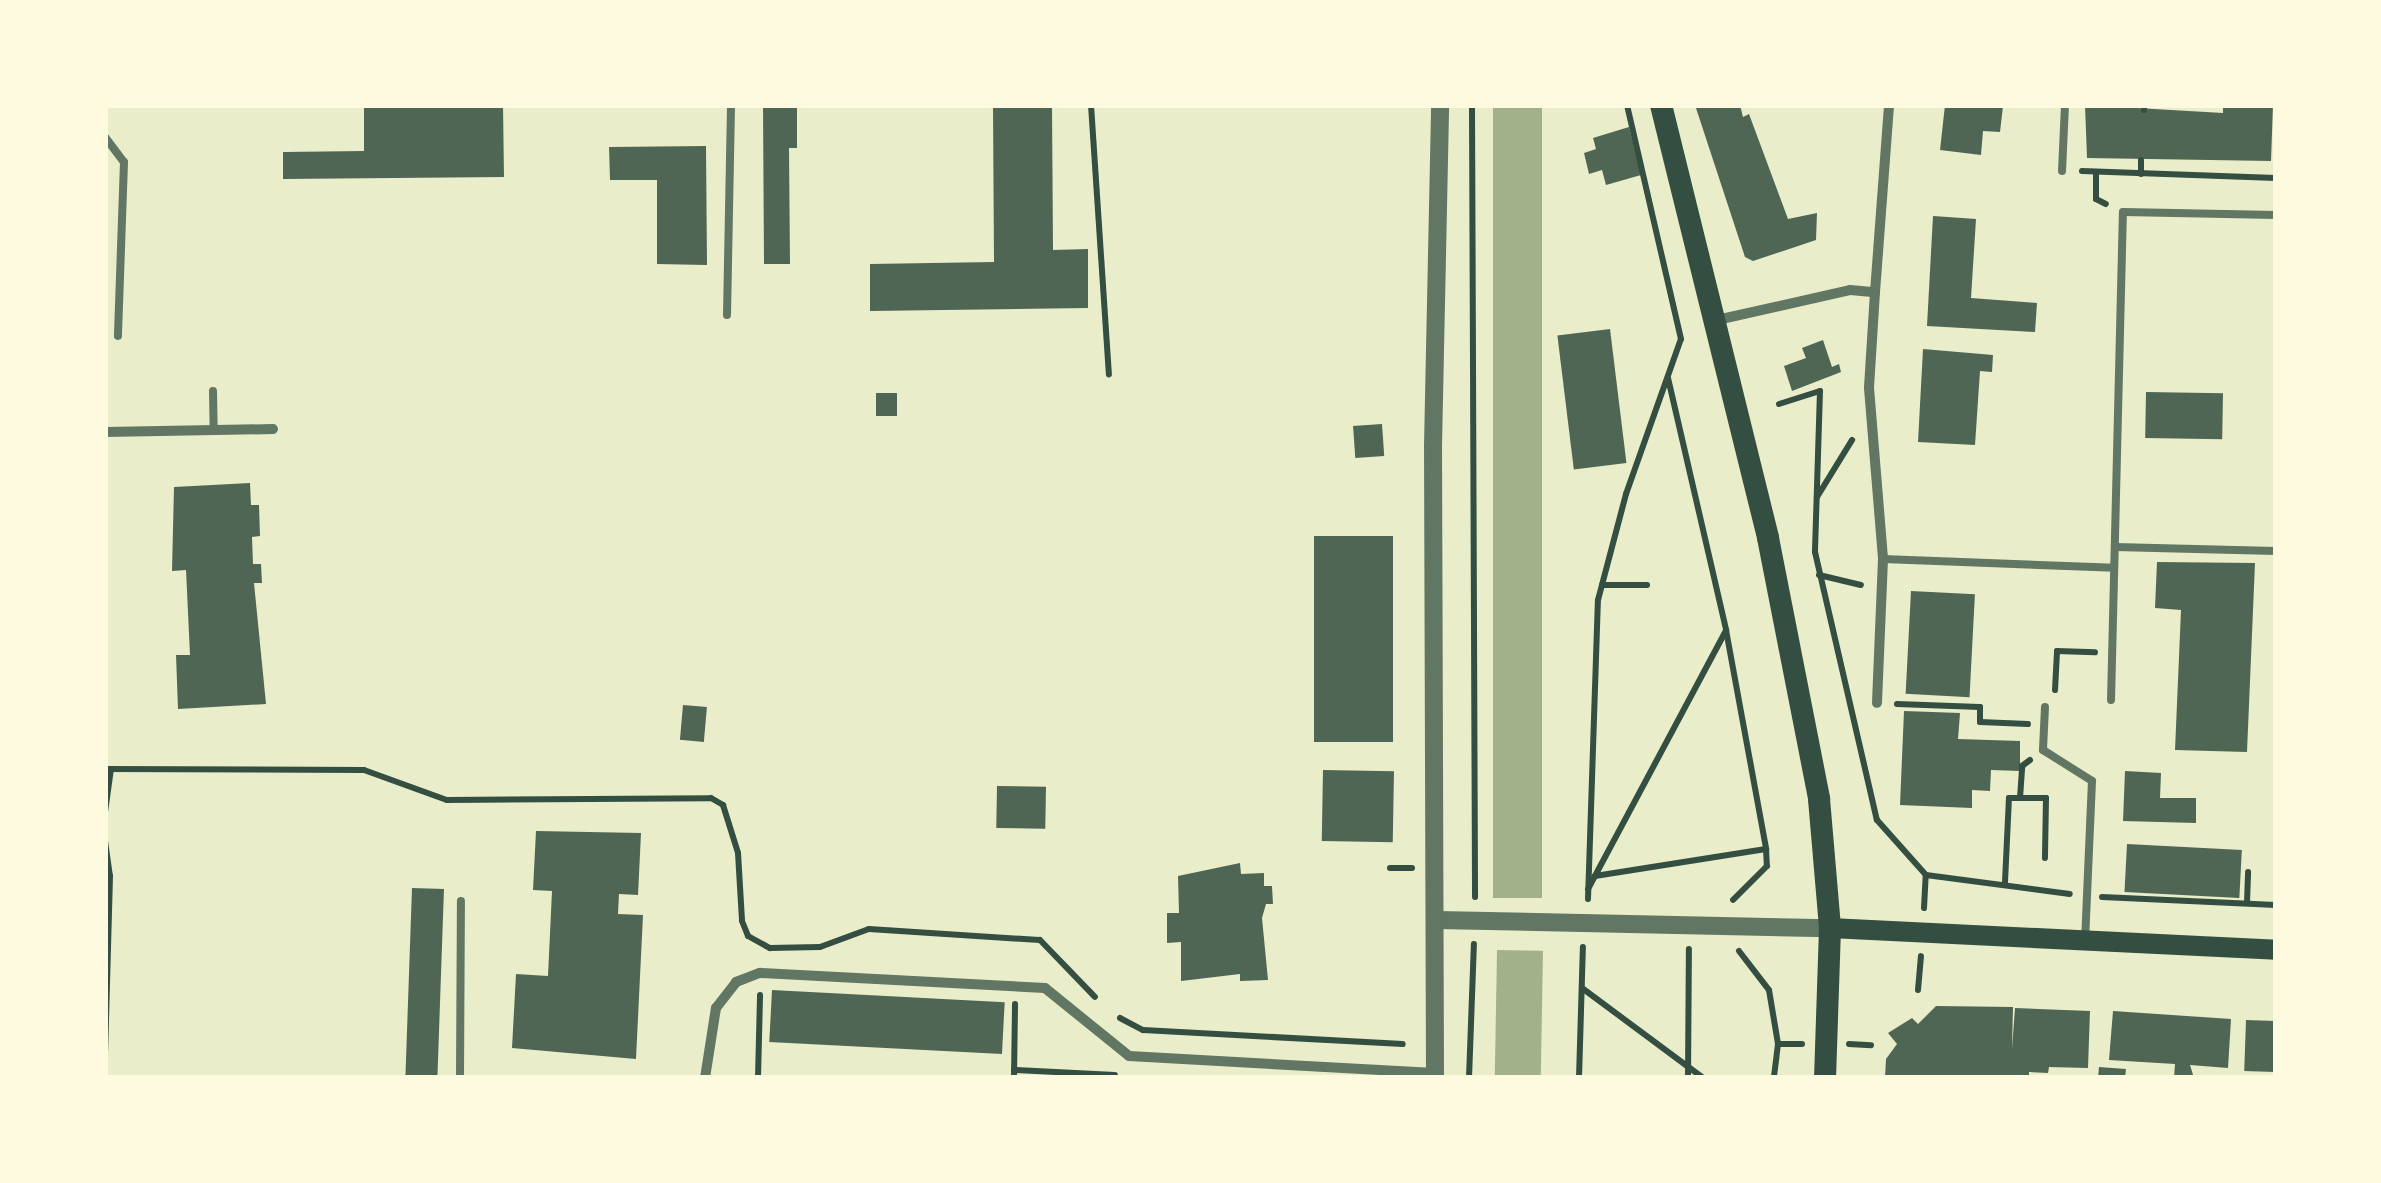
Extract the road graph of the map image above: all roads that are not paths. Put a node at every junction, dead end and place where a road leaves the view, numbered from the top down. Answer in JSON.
{"nodes":[{"id":1,"x":731,"y":105,"type":"edge"},
{"id":2,"x":1440,"y":105,"type":"edge"},
{"id":3,"x":1660,"y":105,"type":"edge"},
{"id":4,"x":1889,"y":105,"type":"edge"},
{"id":5,"x":2065,"y":105,"type":"edge"},
{"id":6,"x":105,"y":137,"type":"edge"},
{"id":7,"x":2062,"y":171,"type":"road end"},
{"id":8,"x":2276,"y":215,"type":"edge"},
{"id":9,"x":1875,"y":292,"type":"junction"},
{"id":10,"x":727,"y":316,"type":"dead end"},
{"id":11,"x":1717,"y":320,"type":"junction"},
{"id":12,"x":118,"y":336,"type":"dead end"},
{"id":13,"x":212,"y":391,"type":"dead end"},
{"id":14,"x":273,"y":429,"type":"dead end"},
{"id":15,"x":214,"y":430,"type":"junction"},
{"id":16,"x":105,"y":432,"type":"edge"},
{"id":17,"x":2115,"y":548,"type":"junction"},
{"id":18,"x":2276,"y":551,"type":"edge"},
{"id":19,"x":1883,"y":560,"type":"junction"},
{"id":20,"x":2114,"y":568,"type":"junction"},
{"id":21,"x":2111,"y":700,"type":"dead end"},
{"id":22,"x":1876,"y":703,"type":"road end"},
{"id":23,"x":2045,"y":707,"type":"road end"},
{"id":24,"x":461,"y":901,"type":"dead end"},
{"id":25,"x":1437,"y":920,"type":"junction"},
{"id":26,"x":1830,"y":928,"type":"junction"},
{"id":27,"x":2085,"y":939,"type":"junction"},
{"id":28,"x":2276,"y":950,"type":"edge"},
{"id":29,"x":1435,"y":1075,"type":"edge"},
{"id":30,"x":460,"y":1078,"type":"edge"},
{"id":31,"x":705,"y":1078,"type":"edge"},
{"id":32,"x":1825,"y":1078,"type":"edge"}],
"edges":[{"from":1,"to":10,"type":"lane"},
{"from":2,"to":25,"type":"street"},
{"from":3,"to":11,"type":"main road"},
{"from":4,"to":9,"type":"street"},
{"from":5,"to":7,"type":"lane"},
{"from":6,"to":12,"type":"lane"},
{"from":8,"to":17,"type":"lane"},
{"from":9,"to":11,"type":"street"},
{"from":9,"to":19,"type":"street"},
{"from":11,"to":26,"type":"main road"},
{"from":13,"to":15,"type":"lane"},
{"from":14,"to":15,"type":"street"},
{"from":15,"to":16,"type":"street"},
{"from":17,"to":18,"type":"lane"},
{"from":17,"to":20,"type":"lane"},
{"from":19,"to":20,"type":"lane"},
{"from":19,"to":22,"type":"street"},
{"from":20,"to":21,"type":"lane"},
{"from":23,"to":27,"type":"lane"},
{"from":24,"to":30,"type":"lane"},
{"from":25,"to":26,"type":"street"},
{"from":25,"to":29,"type":"street"},
{"from":26,"to":27,"type":"main road"},
{"from":26,"to":32,"type":"main road"},
{"from":27,"to":28,"type":"main road"},
{"from":29,"to":31,"type":"street"}]}
